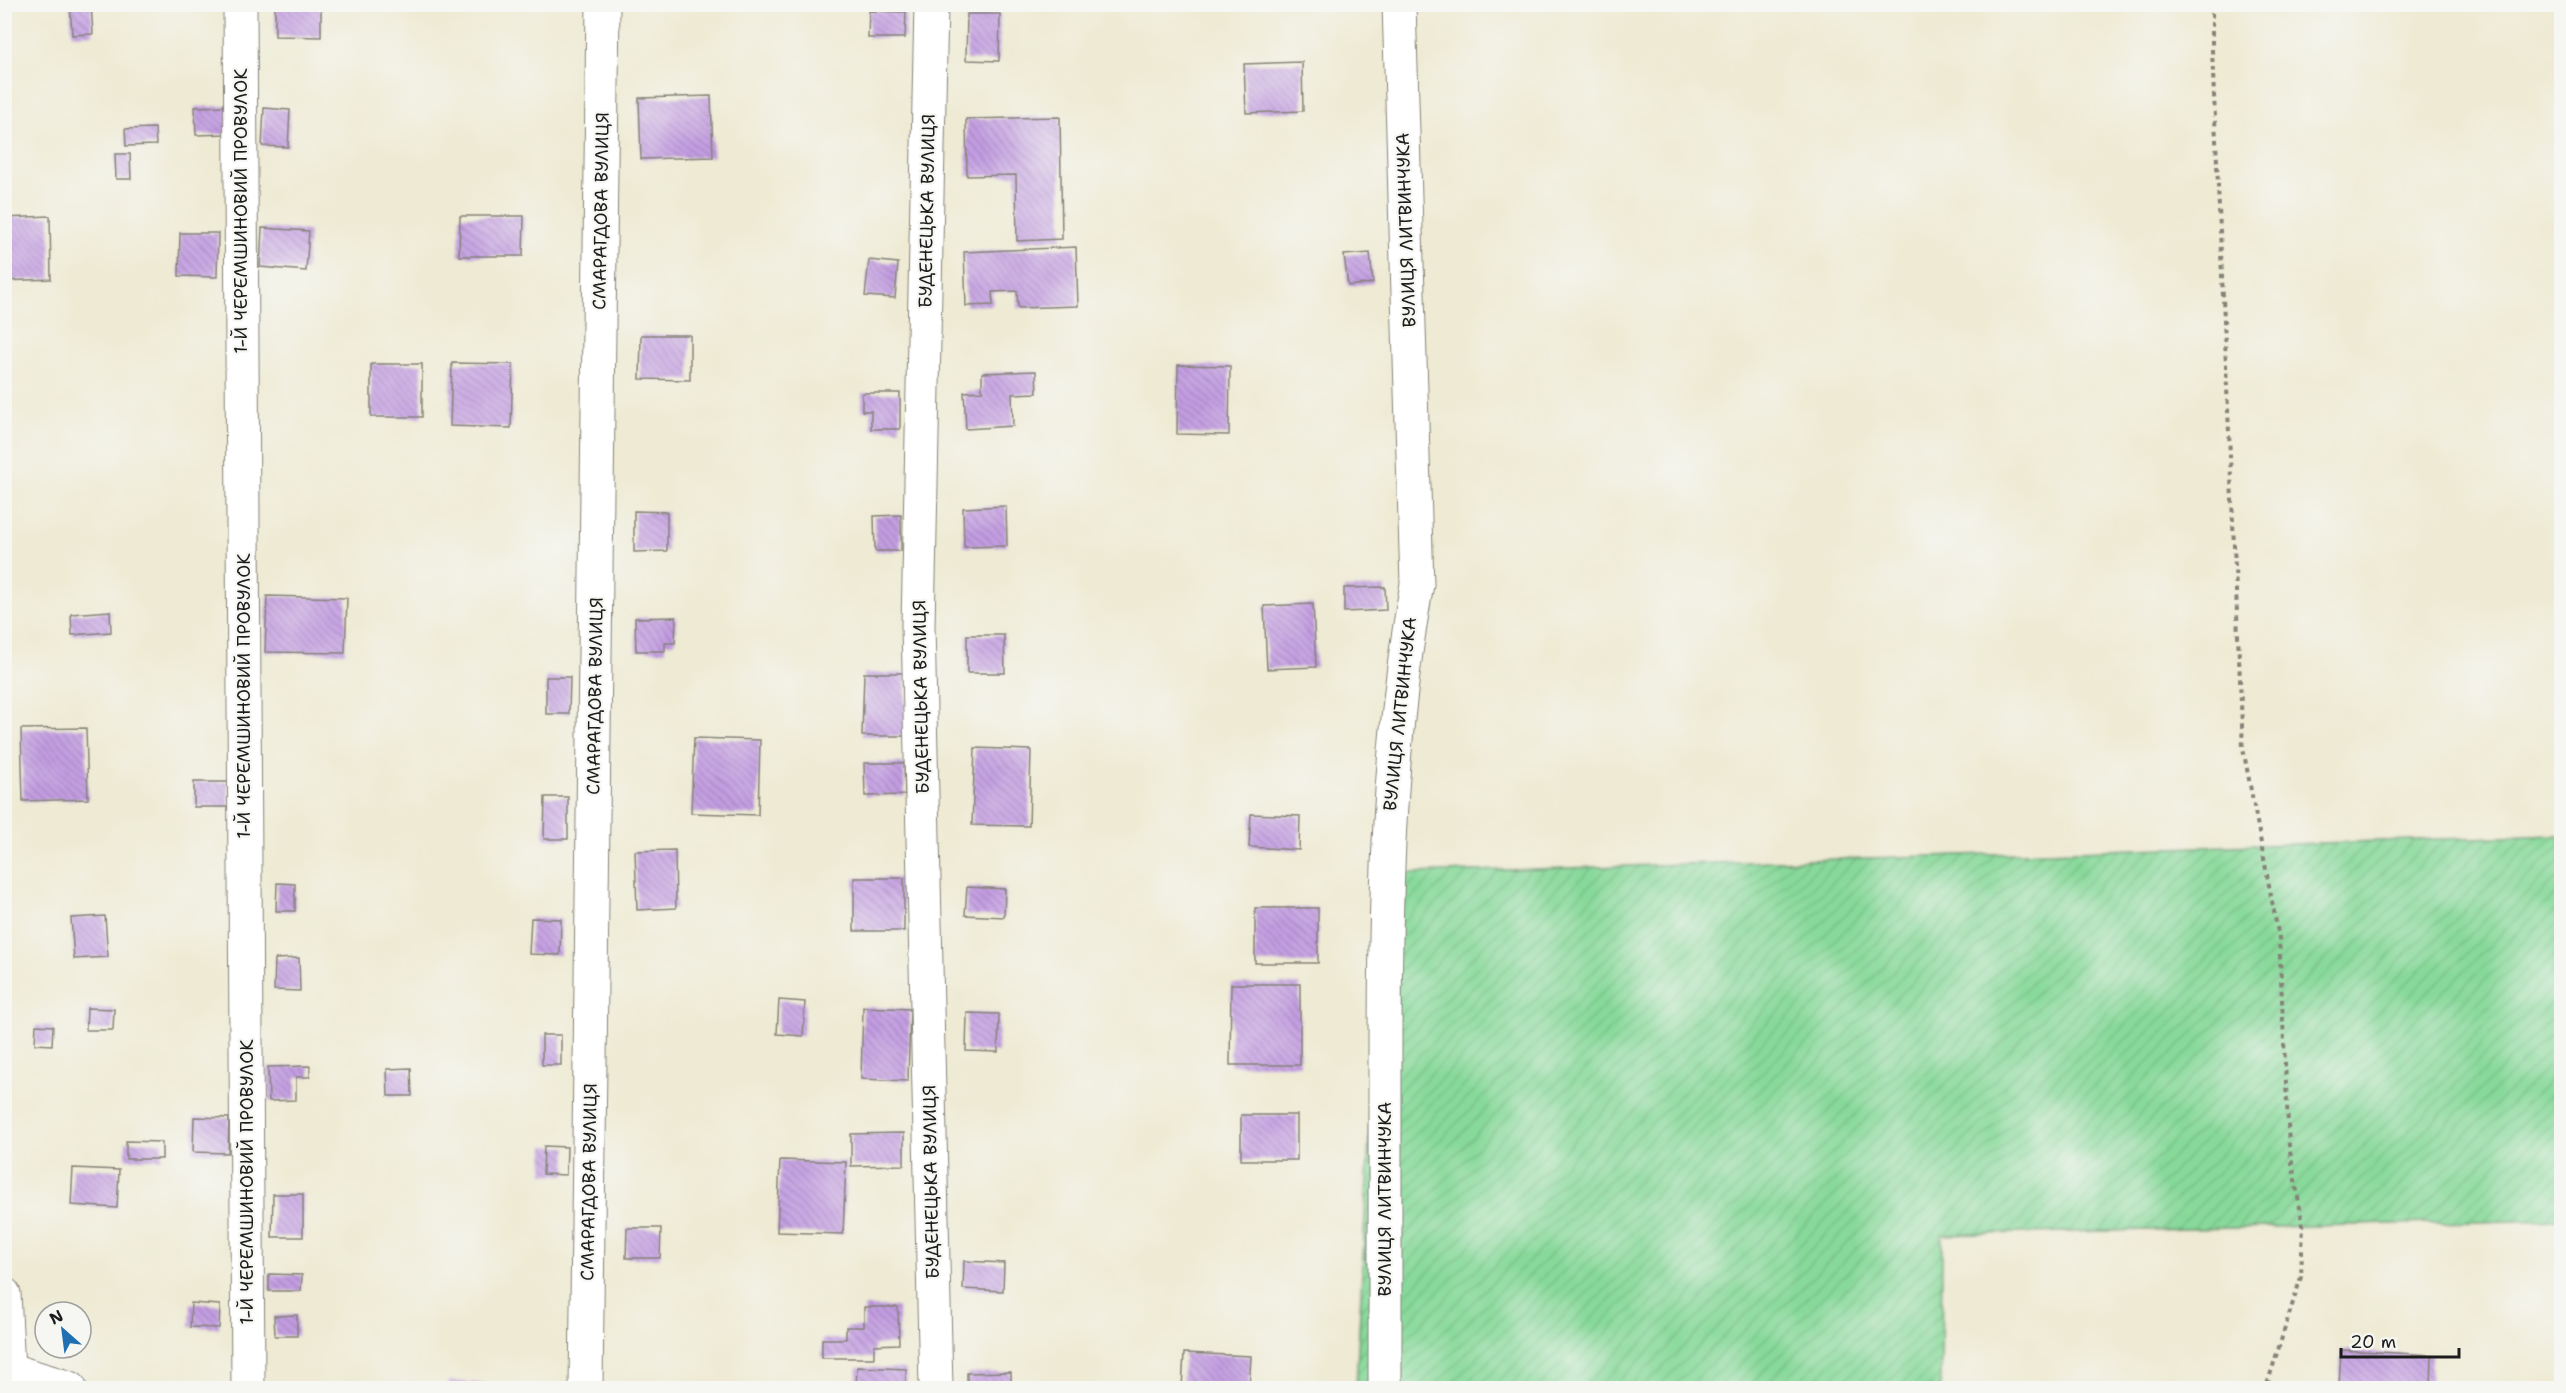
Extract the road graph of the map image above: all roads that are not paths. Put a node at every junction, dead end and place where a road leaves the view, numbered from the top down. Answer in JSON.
{"nodes":[{"id":1,"x":240,"y":4,"type":"edge"},
{"id":2,"x":603,"y":4,"type":"edge"},
{"id":3,"x":931,"y":4,"type":"edge"},
{"id":4,"x":1399,"y":4,"type":"edge"},
{"id":5,"x":4,"y":1294,"type":"edge"},
{"id":6,"x":6,"y":1369,"type":"edge"},
{"id":7,"x":70,"y":1389,"type":"edge"},
{"id":8,"x":248,"y":1389,"type":"edge"},
{"id":9,"x":586,"y":1389,"type":"edge"},
{"id":10,"x":936,"y":1389,"type":"edge"},
{"id":11,"x":1385,"y":1389,"type":"edge"}],
"edges":[{"from":1,"to":8,"type":"street","name":"1-Й ЧЕРЕМШИНОВИЙ ПРОВУЛОК"},
{"from":2,"to":9,"type":"street","name":"СМАРАГДОВА ВУЛИЦЯ"},
{"from":3,"to":10,"type":"street","name":"БУДЕНЕЦЬКА ВУЛИЦЯ"},
{"from":4,"to":11,"type":"street","name":"ВУЛИЦЯ ЛИТВИНЧУКА"},
{"from":5,"to":6,"type":"street"},
{"from":6,"to":7,"type":"street"}]}
